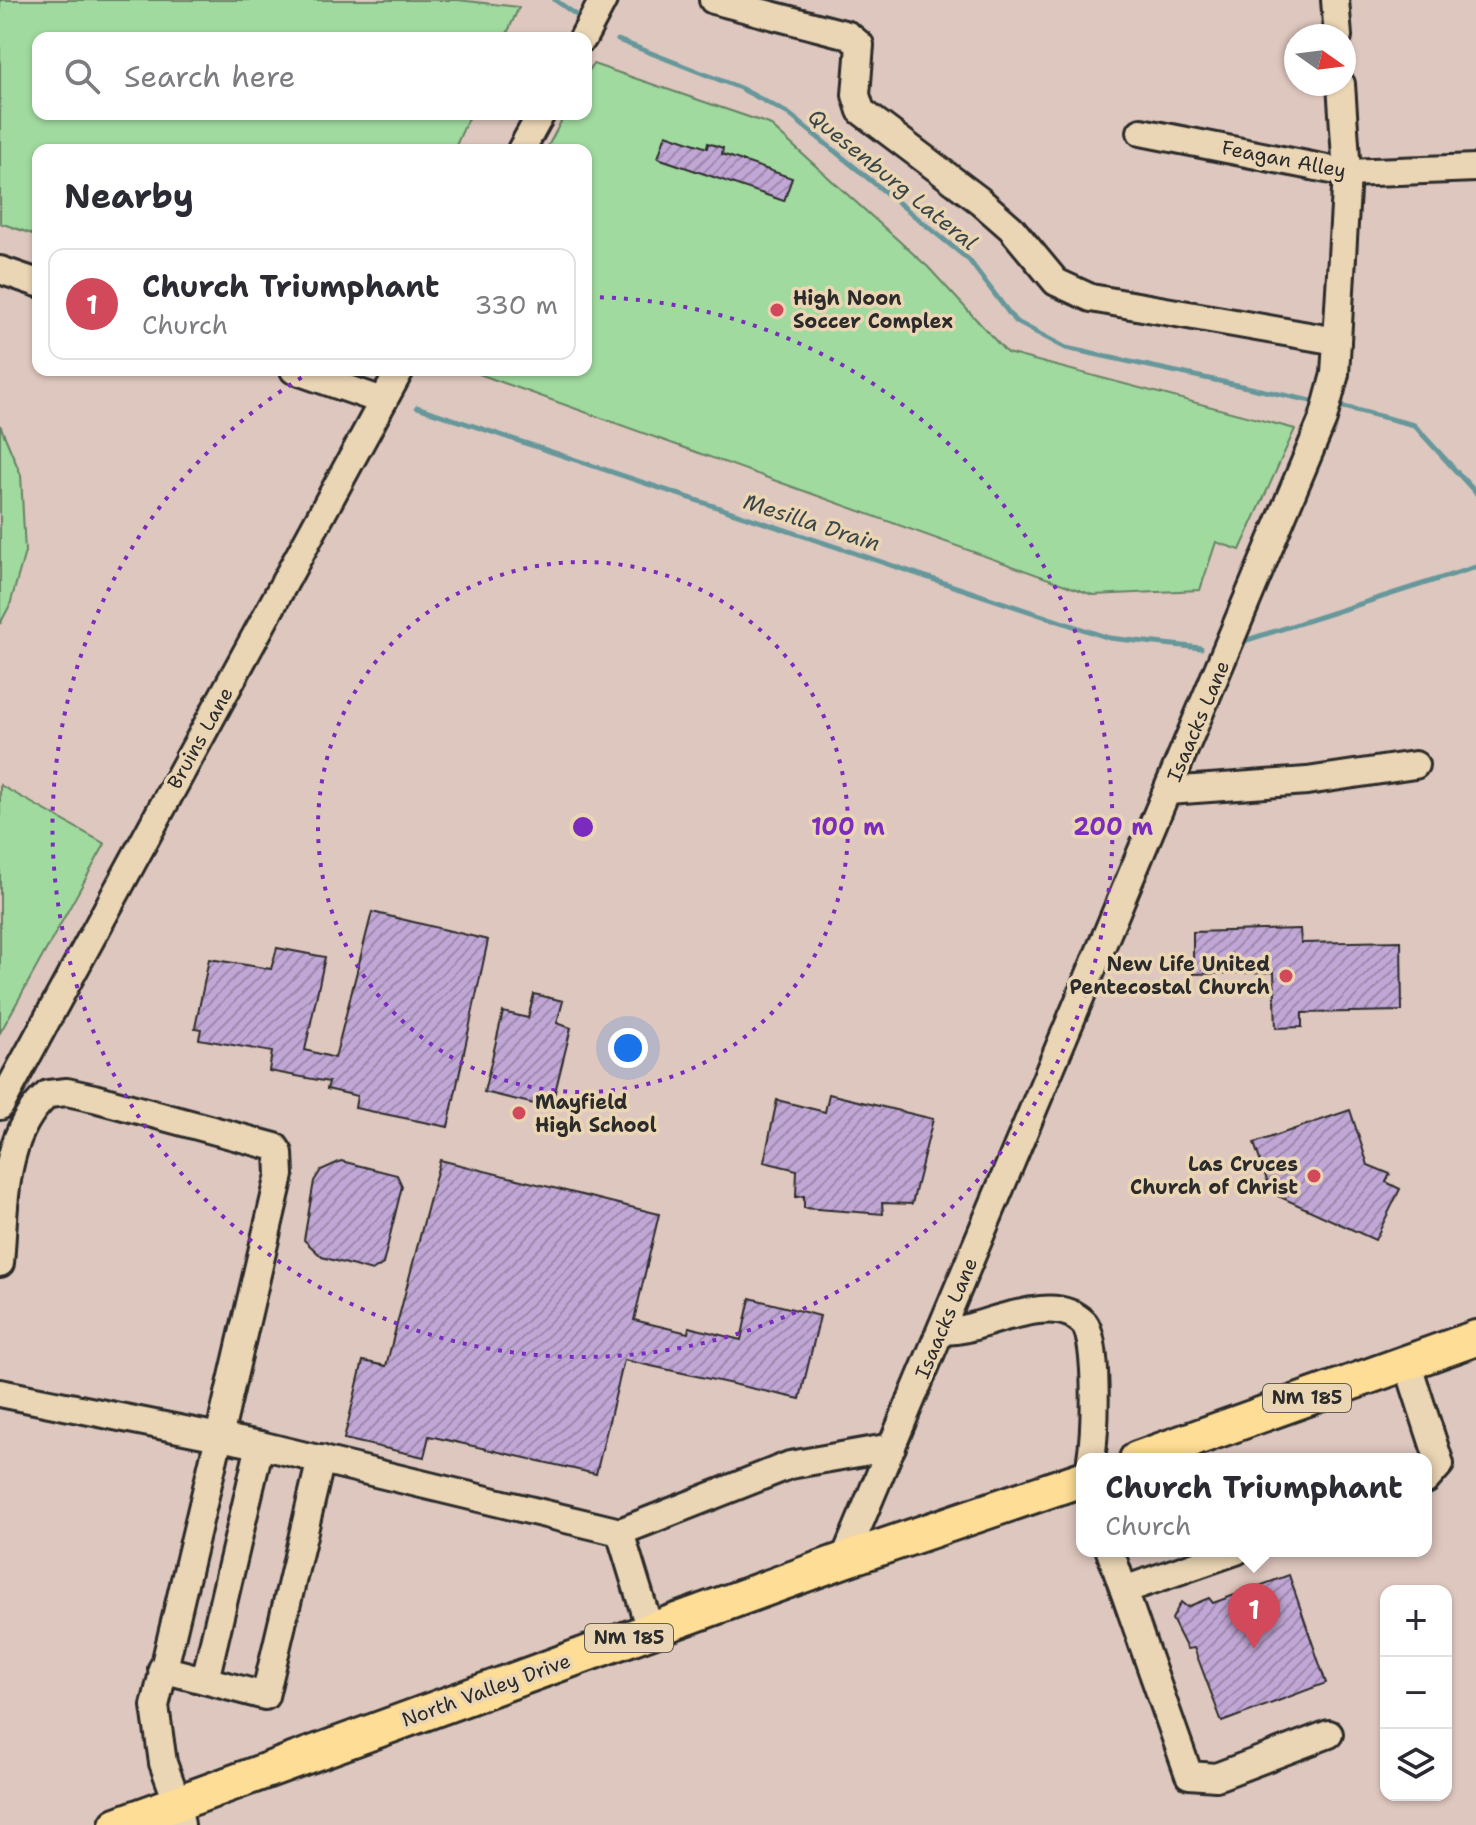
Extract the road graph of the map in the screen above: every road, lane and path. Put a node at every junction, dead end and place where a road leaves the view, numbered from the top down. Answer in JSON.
{"nodes":[{"id":1,"x":603,"y":0,"type":"edge"},
{"id":2,"x":713,"y":0,"type":"edge"},
{"id":3,"x":1335,"y":0,"type":"edge"},
{"id":4,"x":1337,"y":24,"type":"edge"},
{"id":5,"x":586,"y":32,"type":"edge"},
{"id":6,"x":1342,"y":96,"type":"edge"},
{"id":7,"x":538,"y":120,"type":"edge"},
{"id":8,"x":1141,"y":132,"type":"dead end"},
{"id":9,"x":524,"y":144,"type":"edge"},
{"id":10,"x":1476,"y":168,"type":"edge"},
{"id":11,"x":1347,"y":173,"type":"junction"},
{"id":12,"x":0,"y":270,"type":"edge"},
{"id":13,"x":32,"y":281,"type":"edge"},
{"id":14,"x":1337,"y":341,"type":"junction"},
{"id":15,"x":311,"y":376,"type":"edge"},
{"id":16,"x":397,"y":376,"type":"edge"},
{"id":17,"x":383,"y":401,"type":"junction"},
{"id":18,"x":1415,"y":765,"type":"dead end"},
{"id":19,"x":1168,"y":791,"type":"junction"},
{"id":20,"x":0,"y":1106,"type":"edge"},
{"id":21,"x":0,"y":1263,"type":"edge"},
{"id":22,"x":941,"y":1331,"type":"junction"},
{"id":23,"x":1476,"y":1338,"type":"edge"},
{"id":24,"x":1407,"y":1362,"type":"junction"},
{"id":25,"x":0,"y":1393,"type":"edge"},
{"id":26,"x":219,"y":1437,"type":"junction"},
{"id":27,"x":260,"y":1445,"type":"junction"},
{"id":28,"x":892,"y":1447,"type":"junction"},
{"id":29,"x":1091,"y":1453,"type":"edge"},
{"id":30,"x":1154,"y":1453,"type":"edge"},
{"id":31,"x":321,"y":1459,"type":"junction"},
{"id":32,"x":1432,"y":1473,"type":"edge"},
{"id":33,"x":1076,"y":1481,"type":"edge"},
{"id":34,"x":620,"y":1532,"type":"junction"},
{"id":35,"x":1112,"y":1557,"type":"edge"},
{"id":36,"x":1219,"y":1557,"type":"edge"},
{"id":37,"x":844,"y":1560,"type":"junction"},
{"id":38,"x":1124,"y":1590,"type":"junction"},
{"id":39,"x":650,"y":1630,"type":"junction"},
{"id":40,"x":162,"y":1669,"type":"junction"},
{"id":41,"x":205,"y":1680,"type":"junction"},
{"id":42,"x":1329,"y":1734,"type":"dead end"},
{"id":43,"x":179,"y":1813,"type":"edge"},
{"id":44,"x":117,"y":1825,"type":"edge"}],
"edges":[{"from":1,"to":5,"type":"street"},
{"from":2,"to":14,"type":"street"},
{"from":3,"to":4,"type":"street"},
{"from":6,"to":11,"type":"street","name":"Isaacks Lane"},
{"from":7,"to":9,"type":"street"},
{"from":8,"to":11,"type":"street","name":"Feagan Alley"},
{"from":10,"to":11,"type":"street","name":"Feagan Alley"},
{"from":11,"to":14,"type":"street","name":"Isaacks Lane"},
{"from":12,"to":13,"type":"street"},
{"from":14,"to":19,"type":"street","name":"Isaacks Lane"},
{"from":15,"to":17,"type":"street"},
{"from":16,"to":17,"type":"street","name":"Bruins Lane"},
{"from":17,"to":20,"type":"street","name":"Bruins Lane"},
{"from":18,"to":19,"type":"street"},
{"from":19,"to":22,"type":"street","name":"Isaacks Lane"},
{"from":21,"to":26,"type":"street"},
{"from":22,"to":28,"type":"street","name":"Isaacks Lane"},
{"from":22,"to":29,"type":"street"},
{"from":23,"to":24,"type":"main road","number":"NM 185"},
{"from":24,"to":30,"type":"main road","number":"NM 185"},
{"from":24,"to":32,"type":"street"},
{"from":25,"to":26,"type":"street"},
{"from":26,"to":27,"type":"street"},
{"from":26,"to":40,"type":"street"},
{"from":27,"to":31,"type":"street"},
{"from":27,"to":41,"type":"street"},
{"from":28,"to":34,"type":"street"},
{"from":28,"to":37,"type":"street","name":"Isaacks Lane"},
{"from":31,"to":34,"type":"street"},
{"from":31,"to":41,"type":"street"},
{"from":33,"to":37,"type":"main road","name":"North Valley Drive","number":"NM 185"},
{"from":34,"to":39,"type":"street"},
{"from":35,"to":38,"type":"street"},
{"from":36,"to":38,"type":"street"},
{"from":37,"to":39,"type":"main road","name":"North Valley Drive","number":"NM 185"},
{"from":38,"to":42,"type":"street"},
{"from":39,"to":43,"type":"main road","name":"North Valley Drive","number":"NM 185"},
{"from":40,"to":41,"type":"street"},
{"from":40,"to":43,"type":"street"},
{"from":43,"to":44,"type":"main road","name":"North Valley Drive","number":"NM 185"}]}
